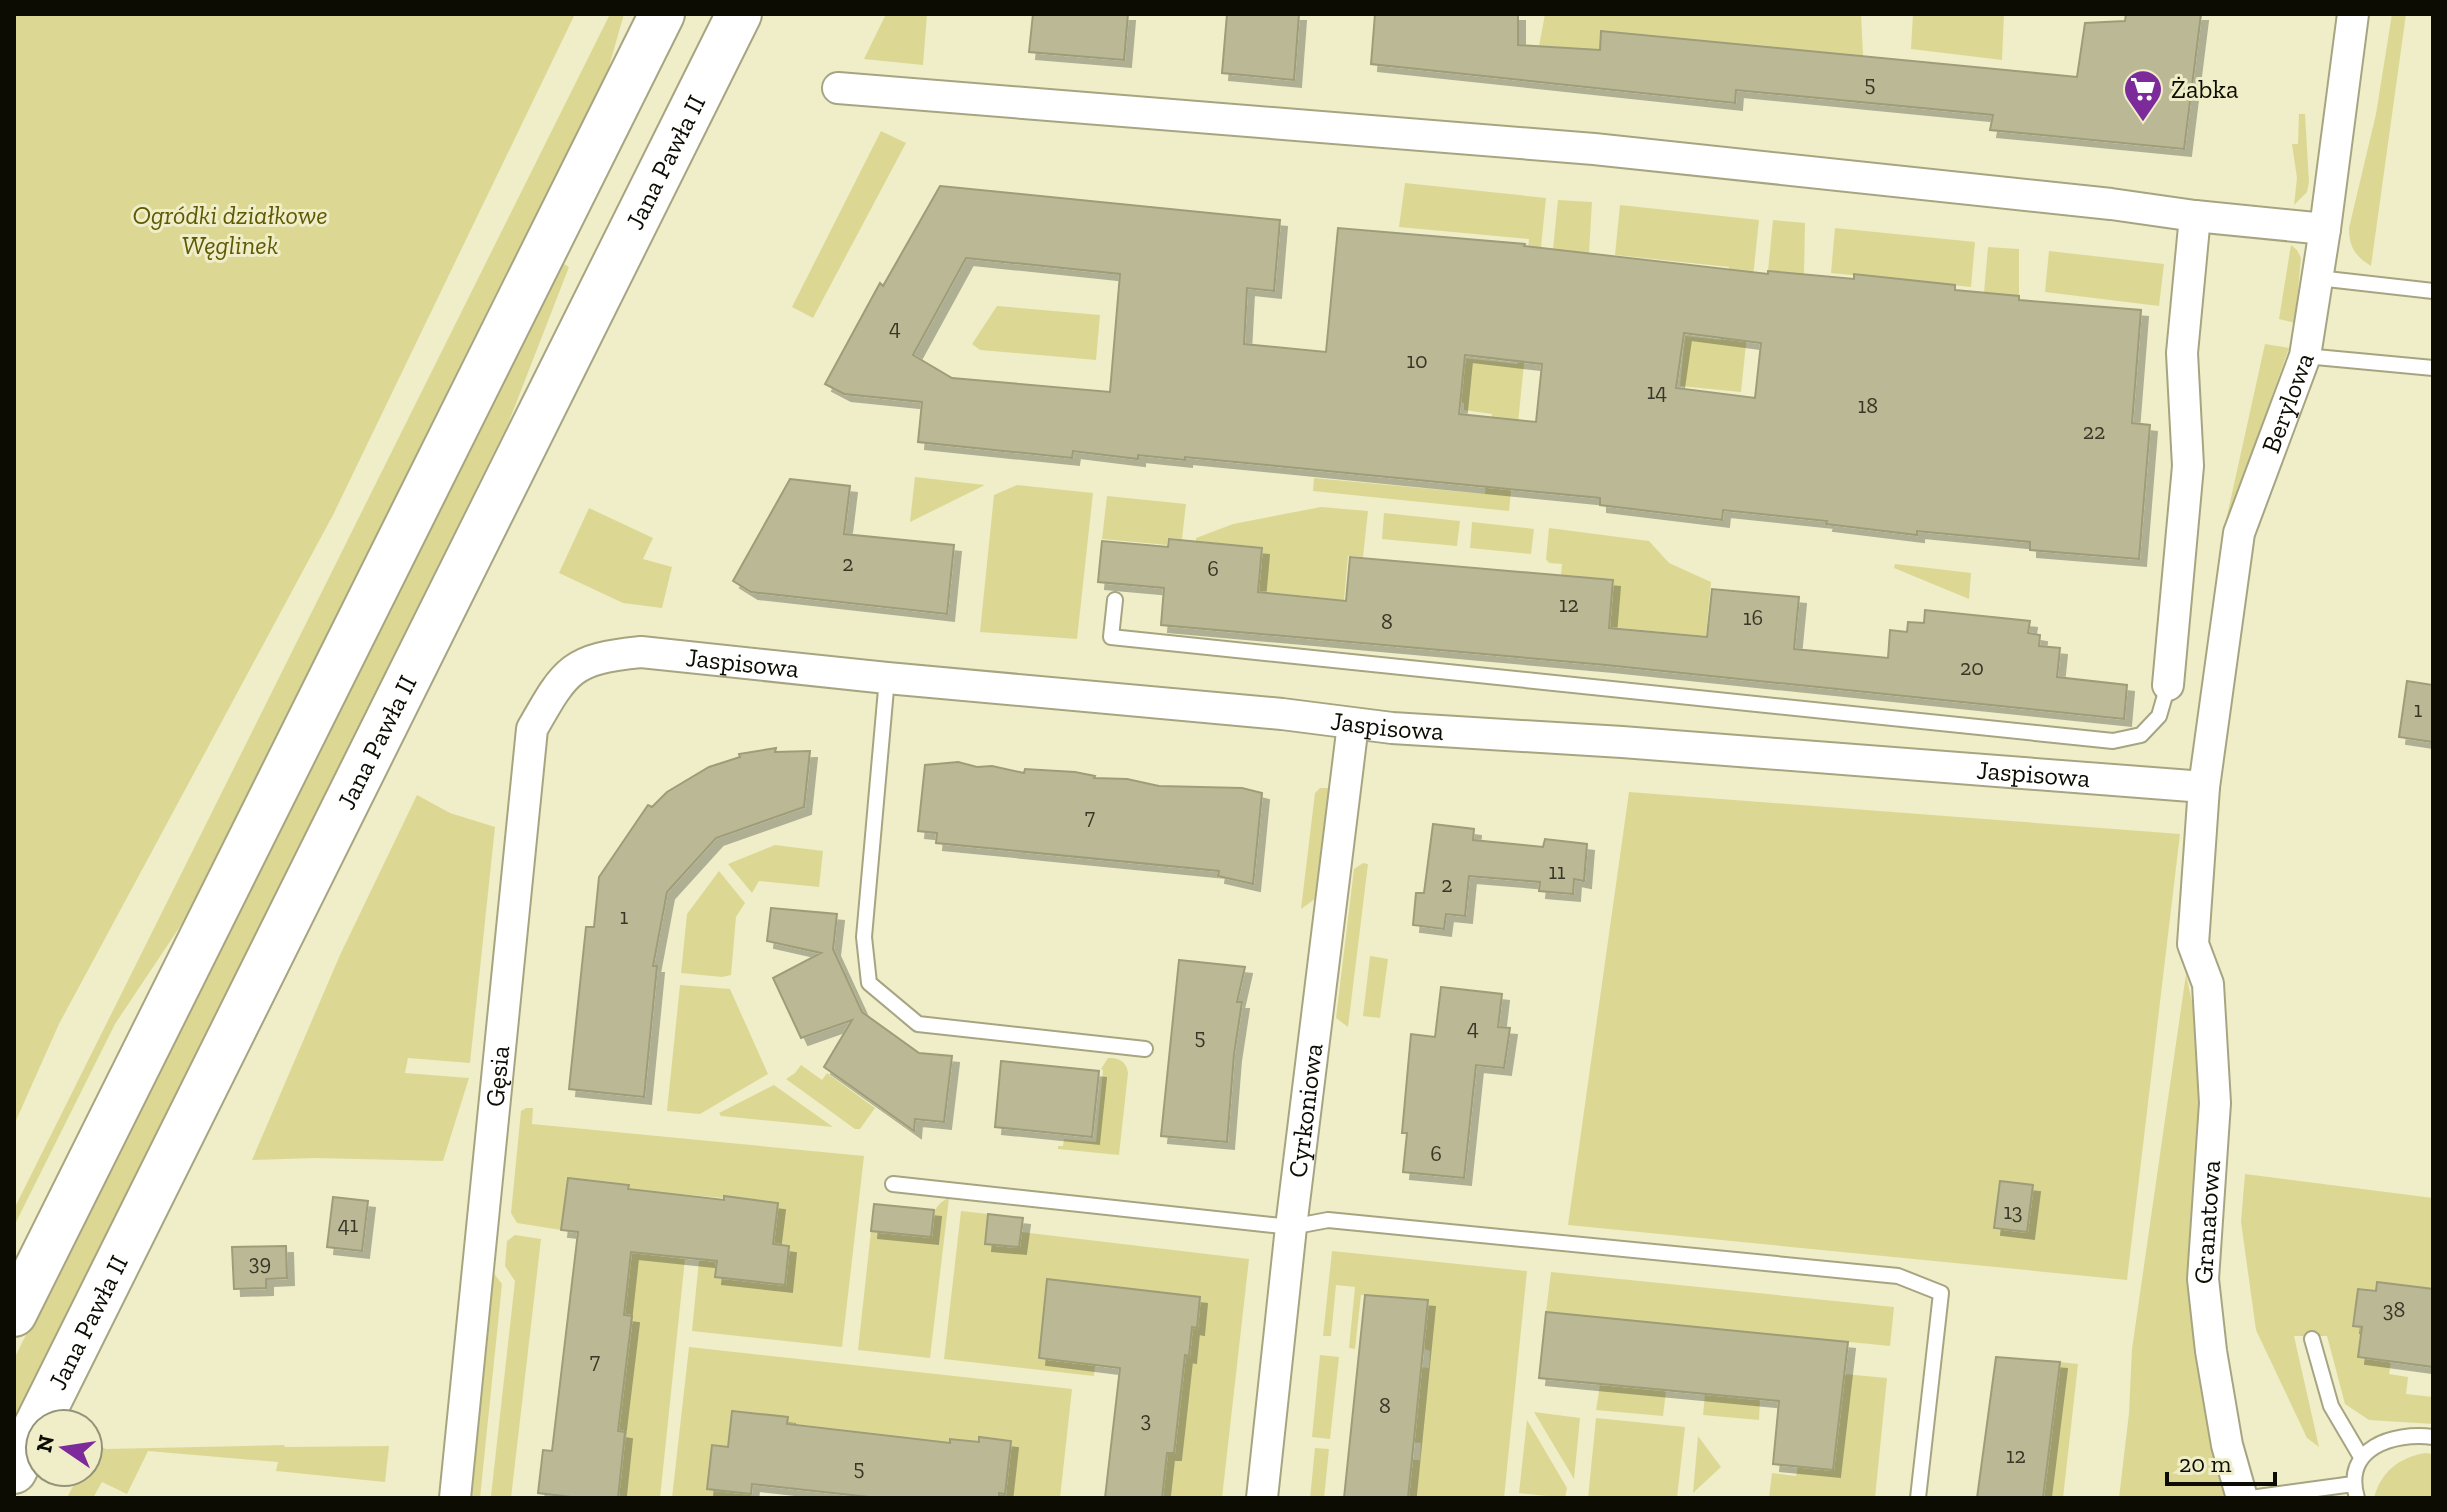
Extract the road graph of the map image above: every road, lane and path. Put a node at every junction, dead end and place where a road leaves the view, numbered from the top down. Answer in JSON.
{"nodes":[{"id":1,"x":662,"y":14,"type":"edge"},
{"id":2,"x":739,"y":14,"type":"edge"},
{"id":3,"x":2353,"y":14,"type":"edge"},
{"id":4,"x":838,"y":88,"type":"dead end"},
{"id":5,"x":2195,"y":216,"type":"junction"},
{"id":6,"x":2325,"y":229,"type":"junction"},
{"id":7,"x":2318,"y":278,"type":"junction"},
{"id":8,"x":2433,"y":291,"type":"edge"},
{"id":9,"x":2305,"y":356,"type":"junction"},
{"id":10,"x":2433,"y":368,"type":"edge"},
{"id":11,"x":1115,"y":600,"type":"dead end"},
{"id":12,"x":574,"y":667,"type":"joint"},
{"id":13,"x":887,"y":678,"type":"junction"},
{"id":14,"x":2168,"y":685,"type":"joint"},
{"id":15,"x":1353,"y":724,"type":"junction"},
{"id":16,"x":2204,"y":787,"type":"junction"},
{"id":17,"x":2193,"y":944,"type":"joint"},
{"id":18,"x":1145,"y":1049,"type":"dead end"},
{"id":19,"x":893,"y":1184,"type":"dead end"},
{"id":20,"x":1291,"y":1227,"type":"junction"},
{"id":21,"x":14,"y":1314,"type":"edge"},
{"id":22,"x":2312,"y":1339,"type":"dead end"},
{"id":23,"x":2433,"y":1437,"type":"edge"},
{"id":24,"x":2361,"y":1457,"type":"junction"},
{"id":25,"x":14,"y":1471,"type":"edge"},
{"id":26,"x":2355,"y":1491,"type":"edge"},
{"id":27,"x":455,"y":1498,"type":"edge"},
{"id":28,"x":1262,"y":1498,"type":"edge"},
{"id":29,"x":1918,"y":1498,"type":"edge"},
{"id":30,"x":2242,"y":1498,"type":"edge"},
{"id":31,"x":2250,"y":1498,"type":"edge"}],
"edges":[{"from":1,"to":21,"type":"main road"},
{"from":2,"to":25,"type":"main road","name":"Jana Pawła II"},
{"from":3,"to":6,"type":"street","name":"Berylowa"},
{"from":4,"to":5,"type":"street"},
{"from":5,"to":6,"type":"street"},
{"from":5,"to":14,"type":"street"},
{"from":6,"to":7,"type":"street","name":"Berylowa"},
{"from":7,"to":8,"type":"lane"},
{"from":7,"to":9,"type":"street","name":"Berylowa"},
{"from":9,"to":10,"type":"lane"},
{"from":9,"to":16,"type":"street","name":"Berylowa"},
{"from":11,"to":14,"type":"lane"},
{"from":12,"to":13,"type":"street","name":"Jaspisowa"},
{"from":12,"to":27,"type":"street","name":"Gęsia"},
{"from":13,"to":15,"type":"street","name":"Jaspisowa"},
{"from":13,"to":18,"type":"lane"},
{"from":15,"to":16,"type":"street","name":"Jaspisowa"},
{"from":15,"to":20,"type":"street","name":"Cyrkoniowa"},
{"from":16,"to":17,"type":"street","name":"Berylowa"},
{"from":17,"to":30,"type":"street","name":"Granatowa"},
{"from":19,"to":20,"type":"lane"},
{"from":20,"to":28,"type":"street","name":"Cyrkoniowa"},
{"from":20,"to":29,"type":"lane"},
{"from":22,"to":24,"type":"lane"},
{"from":23,"to":24,"type":"lane"},
{"from":24,"to":26,"type":"lane"},
{"from":26,"to":31,"type":"lane"}]}
